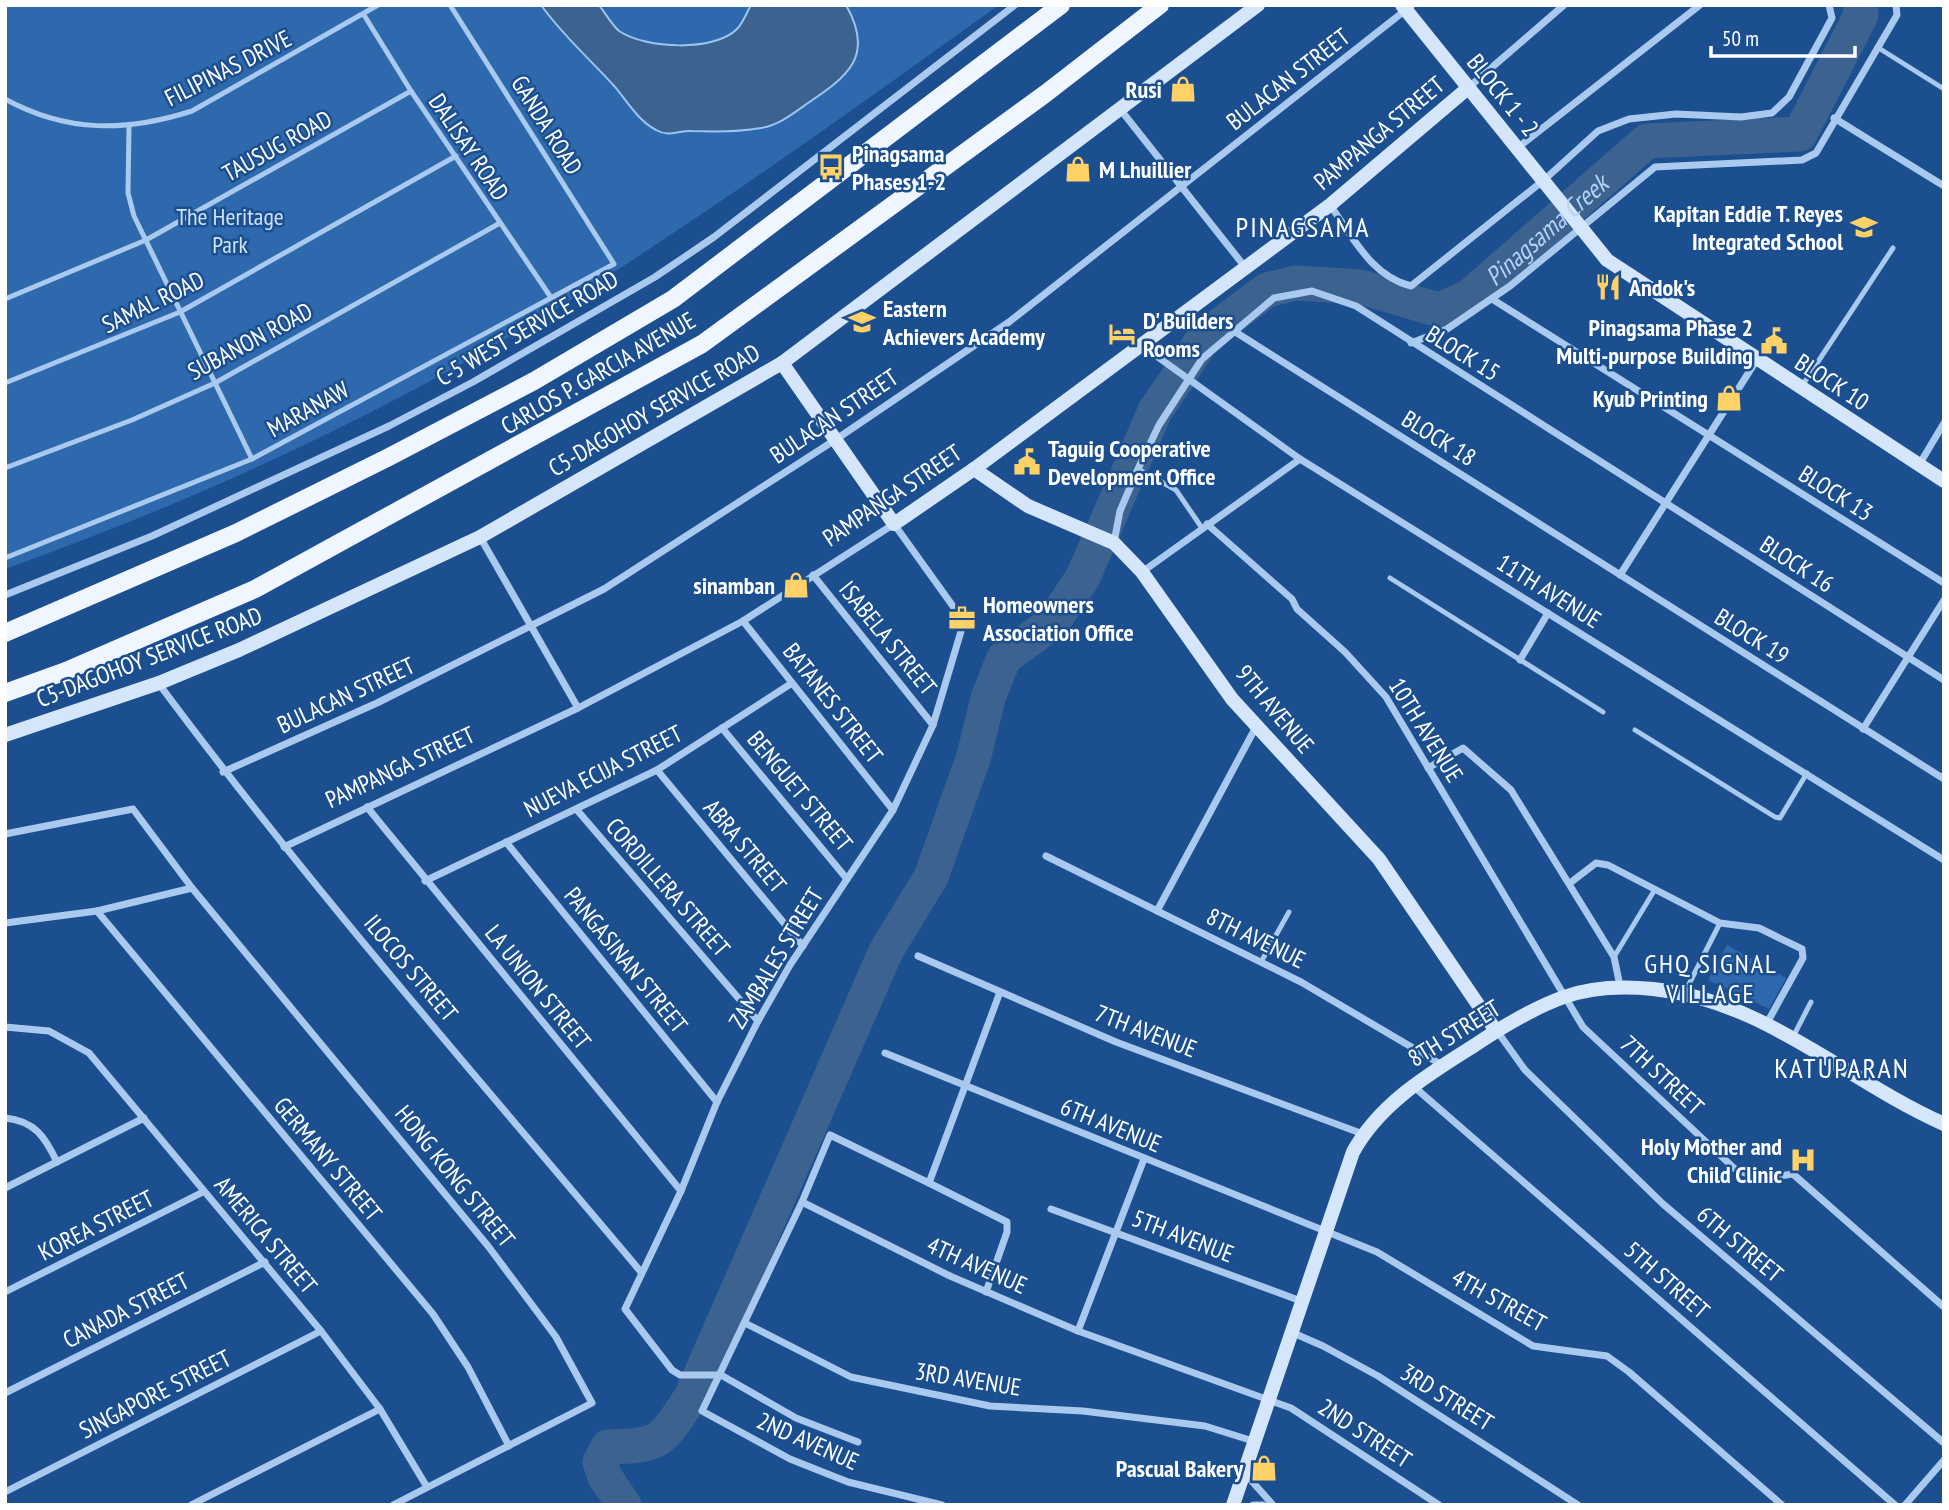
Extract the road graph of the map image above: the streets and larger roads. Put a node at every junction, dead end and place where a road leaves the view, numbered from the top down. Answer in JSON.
{"nodes":[{"id":1,"x":1015,"y":5,"type":"edge"},
{"id":2,"x":1060,"y":5,"type":"edge"},
{"id":3,"x":1160,"y":5,"type":"edge"},
{"id":4,"x":1258,"y":5,"type":"edge"},
{"id":5,"x":1564,"y":5,"type":"edge"},
{"id":6,"x":1700,"y":5,"type":"edge"},
{"id":7,"x":1829,"y":5,"type":"edge"},
{"id":8,"x":1896,"y":5,"type":"edge"},
{"id":9,"x":1407,"y":7,"type":"edge"},
{"id":10,"x":1468,"y":88,"type":"junction"},
{"id":11,"x":1119,"y":109,"type":"junction"},
{"id":12,"x":1834,"y":118,"type":"junction"},
{"id":13,"x":1516,"y":149,"type":"junction"},
{"id":14,"x":1548,"y":186,"type":"junction"},
{"id":15,"x":1944,"y":186,"type":"edge"},
{"id":16,"x":1182,"y":188,"type":"junction"},
{"id":17,"x":1330,"y":205,"type":"junction"},
{"id":18,"x":1569,"y":213,"type":"joint"},
{"id":19,"x":1581,"y":227,"type":"junction"},
{"id":20,"x":1245,"y":268,"type":"junction"},
{"id":21,"x":1492,"y":299,"type":"junction"},
{"id":22,"x":1237,"y":333,"type":"junction"},
{"id":23,"x":1411,"y":343,"type":"junction"},
{"id":24,"x":1141,"y":345,"type":"junction"},
{"id":25,"x":1756,"y":361,"type":"junction"},
{"id":26,"x":782,"y":363,"type":"junction"},
{"id":27,"x":1188,"y":377,"type":"junction"},
{"id":28,"x":1944,"y":423,"type":"edge"},
{"id":29,"x":1708,"y":435,"type":"junction"},
{"id":30,"x":835,"y":440,"type":"junction"},
{"id":31,"x":1300,"y":459,"type":"junction"},
{"id":32,"x":1919,"y":465,"type":"junction"},
{"id":33,"x":974,"y":469,"type":"junction"},
{"id":34,"x":1944,"y":481,"type":"edge"},
{"id":35,"x":1666,"y":503,"type":"junction"},
{"id":36,"x":894,"y":524,"type":"junction"},
{"id":37,"x":1205,"y":526,"type":"junction"},
{"id":38,"x":1110,"y":541,"type":"junction"},
{"id":39,"x":484,"y":543,"type":"junction"},
{"id":40,"x":1142,"y":572,"type":"junction"},
{"id":41,"x":813,"y":575,"type":"junction"},
{"id":42,"x":1620,"y":575,"type":"junction"},
{"id":43,"x":1944,"y":583,"type":"edge"},
{"id":44,"x":5,"y":595,"type":"edge"},
{"id":45,"x":1944,"y":600,"type":"edge"},
{"id":46,"x":1548,"y":613,"type":"junction"},
{"id":47,"x":743,"y":621,"type":"junction"},
{"id":48,"x":532,"y":628,"type":"junction"},
{"id":49,"x":7,"y":632,"type":"edge"},
{"id":50,"x":1908,"y":658,"type":"junction"},
{"id":51,"x":1520,"y":660,"type":"road end"},
{"id":52,"x":1944,"y":680,"type":"edge"},
{"id":53,"x":159,"y":683,"type":"junction"},
{"id":54,"x":792,"y":683,"type":"junction"},
{"id":55,"x":5,"y":693,"type":"edge"},
{"id":56,"x":578,"y":708,"type":"junction"},
{"id":57,"x":1257,"y":725,"type":"junction"},
{"id":58,"x":933,"y":726,"type":"junction"},
{"id":59,"x":722,"y":728,"type":"junction"},
{"id":60,"x":1863,"y":729,"type":"junction"},
{"id":61,"x":5,"y":735,"type":"edge"},
{"id":62,"x":1428,"y":768,"type":"junction"},
{"id":63,"x":657,"y":770,"type":"junction"},
{"id":64,"x":223,"y":772,"type":"junction"},
{"id":65,"x":1944,"y":779,"type":"edge"},
{"id":66,"x":367,"y":807,"type":"junction"},
{"id":67,"x":577,"y":810,"type":"junction"},
{"id":68,"x":893,"y":810,"type":"junction"},
{"id":69,"x":5,"y":834,"type":"edge"},
{"id":70,"x":506,"y":842,"type":"junction"},
{"id":71,"x":284,"y":848,"type":"junction"},
{"id":72,"x":1046,"y":856,"type":"dead end"},
{"id":73,"x":1944,"y":860,"type":"edge"},
{"id":74,"x":848,"y":879,"type":"junction"},
{"id":75,"x":425,"y":881,"type":"junction"},
{"id":76,"x":1570,"y":883,"type":"junction"},
{"id":77,"x":192,"y":888,"type":"junction"},
{"id":78,"x":97,"y":911,"type":"junction"},
{"id":79,"x":1157,"y":911,"type":"junction"},
{"id":80,"x":5,"y":923,"type":"edge"},
{"id":81,"x":803,"y":946,"type":"junction"},
{"id":82,"x":918,"y":956,"type":"dead end"},
{"id":83,"x":1620,"y":986,"type":"junction"},
{"id":84,"x":1000,"y":992,"type":"junction"},
{"id":85,"x":1564,"y":997,"type":"junction"},
{"id":86,"x":758,"y":1021,"type":"junction"},
{"id":87,"x":1767,"y":1023,"type":"junction"},
{"id":88,"x":5,"y":1027,"type":"edge"},
{"id":89,"x":1496,"y":1031,"type":"junction"},
{"id":90,"x":885,"y":1053,"type":"dead end"},
{"id":91,"x":1442,"y":1065,"type":"junction"},
{"id":92,"x":1412,"y":1085,"type":"junction"},
{"id":93,"x":963,"y":1086,"type":"junction"},
{"id":94,"x":717,"y":1102,"type":"junction"},
{"id":95,"x":5,"y":1118,"type":"edge"},
{"id":96,"x":144,"y":1118,"type":"junction"},
{"id":97,"x":1944,"y":1124,"type":"edge"},
{"id":98,"x":1363,"y":1134,"type":"junction"},
{"id":99,"x":1144,"y":1159,"type":"junction"},
{"id":100,"x":57,"y":1163,"type":"junction"},
{"id":101,"x":929,"y":1183,"type":"junction"},
{"id":102,"x":5,"y":1188,"type":"edge"},
{"id":103,"x":681,"y":1191,"type":"junction"},
{"id":104,"x":203,"y":1192,"type":"junction"},
{"id":105,"x":802,"y":1202,"type":"junction"},
{"id":106,"x":1051,"y":1209,"type":"dead end"},
{"id":107,"x":1324,"y":1230,"type":"junction"},
{"id":108,"x":1118,"y":1231,"type":"junction"},
{"id":109,"x":265,"y":1262,"type":"junction"},
{"id":110,"x":641,"y":1272,"type":"junction"},
{"id":111,"x":5,"y":1292,"type":"edge"},
{"id":112,"x":986,"y":1292,"type":"junction"},
{"id":113,"x":1301,"y":1301,"type":"junction"},
{"id":114,"x":1944,"y":1307,"type":"edge"},
{"id":115,"x":745,"y":1323,"type":"junction"},
{"id":116,"x":321,"y":1331,"type":"junction"},
{"id":117,"x":1078,"y":1331,"type":"junction"},
{"id":118,"x":1291,"y":1332,"type":"junction"},
{"id":119,"x":721,"y":1375,"type":"junction"},
{"id":120,"x":5,"y":1392,"type":"edge"},
{"id":121,"x":1267,"y":1398,"type":"junction"},
{"id":122,"x":380,"y":1409,"type":"junction"},
{"id":123,"x":1253,"y":1441,"type":"junction"},
{"id":124,"x":858,"y":1442,"type":"dead end"},
{"id":125,"x":1944,"y":1443,"type":"edge"},
{"id":126,"x":509,"y":1446,"type":"junction"},
{"id":127,"x":1944,"y":1460,"type":"edge"},
{"id":128,"x":1246,"y":1464,"type":"junction"},
{"id":129,"x":427,"y":1487,"type":"junction"},
{"id":130,"x":5,"y":1492,"type":"edge"},
{"id":131,"x":191,"y":1505,"type":"edge"},
{"id":132,"x":393,"y":1505,"type":"edge"},
{"id":133,"x":942,"y":1505,"type":"edge"},
{"id":134,"x":1233,"y":1505,"type":"edge"},
{"id":135,"x":1253,"y":1505,"type":"edge"},
{"id":136,"x":1264,"y":1505,"type":"edge"},
{"id":137,"x":1273,"y":1505,"type":"edge"},
{"id":138,"x":1439,"y":1505,"type":"edge"},
{"id":139,"x":1578,"y":1505,"type":"edge"},
{"id":140,"x":1782,"y":1505,"type":"edge"},
{"id":141,"x":1895,"y":1505,"type":"edge"},
{"id":142,"x":1905,"y":1505,"type":"edge"}],
"edges":[{"from":1,"to":44,"type":"street","name":"C-5 WEST SERVICE ROAD"},
{"from":2,"to":49,"type":"main road","name":"CARLOS P. GARCIA AVENUE"},
{"from":3,"to":55,"type":"main road","name":"CARLOS P. GARCIA AVENUE"},
{"from":4,"to":11,"type":"street","name":"C5-DAGOHOY SERVICE ROAD"},
{"from":5,"to":10,"type":"street"},
{"from":6,"to":13,"type":"street"},
{"from":7,"to":14,"type":"street"},
{"from":8,"to":12,"type":"street"},
{"from":9,"to":10,"type":"street","name":"BLOCK 1 - 2"},
{"from":9,"to":16,"type":"street","name":"BULACAN STREET"},
{"from":10,"to":13,"type":"street","name":"BLOCK 1 - 2"},
{"from":10,"to":17,"type":"street","name":"PAMPANGA STREET"},
{"from":11,"to":16,"type":"street"},
{"from":11,"to":26,"type":"street","name":"C5-DAGOHOY SERVICE ROAD"},
{"from":12,"to":15,"type":"street"},
{"from":12,"to":19,"type":"street"},
{"from":13,"to":14,"type":"street","name":"BLOCK 1 - 2"},
{"from":14,"to":17,"type":"street"},
{"from":14,"to":18,"type":"street","name":"BLOCK 1 - 2"},
{"from":16,"to":20,"type":"street"},
{"from":16,"to":30,"type":"street","name":"BULACAN STREET"},
{"from":17,"to":20,"type":"street","name":"PAMPANGA STREET"},
{"from":18,"to":19,"type":"street","name":"BLOCK 10"},
{"from":19,"to":21,"type":"street"},
{"from":19,"to":25,"type":"street","name":"BLOCK 10"},
{"from":20,"to":24,"type":"street","name":"PAMPANGA STREET"},
{"from":21,"to":23,"type":"street"},
{"from":21,"to":29,"type":"street","name":"BLOCK 13"},
{"from":22,"to":23,"type":"street","name":"BLOCK 15"},
{"from":22,"to":27,"type":"street","name":"BLOCK 15"},
{"from":22,"to":42,"type":"street","name":"BLOCK 18"},
{"from":23,"to":35,"type":"street","name":"BLOCK 15"},
{"from":24,"to":27,"type":"street","name":"11TH AVENUE"},
{"from":24,"to":33,"type":"street","name":"PAMPANGA STREET"},
{"from":25,"to":29,"type":"street"},
{"from":25,"to":32,"type":"street","name":"BLOCK 10"},
{"from":26,"to":30,"type":"street"},
{"from":26,"to":39,"type":"street","name":"C5-DAGOHOY SERVICE ROAD"},
{"from":27,"to":31,"type":"street","name":"11TH AVENUE"},
{"from":27,"to":38,"type":"street","name":"BLOCK 15"},
{"from":28,"to":32,"type":"street"},
{"from":29,"to":35,"type":"street"},
{"from":29,"to":43,"type":"street","name":"BLOCK 13"},
{"from":30,"to":36,"type":"street"},
{"from":30,"to":48,"type":"street","name":"BULACAN STREET"},
{"from":31,"to":37,"type":"street"},
{"from":31,"to":46,"type":"street","name":"11TH AVENUE"},
{"from":32,"to":34,"type":"street","name":"BLOCK 10"},
{"from":33,"to":36,"type":"street","name":"PAMPANGA STREET"},
{"from":33,"to":38,"type":"street","name":"9TH AVENUE"},
{"from":35,"to":42,"type":"street"},
{"from":35,"to":50,"type":"street","name":"BLOCK 16"},
{"from":36,"to":41,"type":"street","name":"PAMPANGA STREET"},
{"from":36,"to":58,"type":"street","name":"ZAMBALES STREET"},
{"from":37,"to":40,"type":"street"},
{"from":37,"to":62,"type":"street","name":"10TH AVENUE"},
{"from":38,"to":40,"type":"street","name":"9TH AVENUE"},
{"from":39,"to":48,"type":"street"},
{"from":39,"to":53,"type":"street","name":"C5-DAGOHOY SERVICE ROAD"},
{"from":40,"to":57,"type":"street","name":"9TH AVENUE"},
{"from":41,"to":47,"type":"street","name":"PAMPANGA STREET"},
{"from":41,"to":58,"type":"street","name":"ISABELA STREET"},
{"from":42,"to":60,"type":"street","name":"BLOCK 19"},
{"from":45,"to":50,"type":"street"},
{"from":46,"to":51,"type":"street"},
{"from":46,"to":73,"type":"street","name":"11TH AVENUE"},
{"from":47,"to":54,"type":"street","name":"BATANES STREET"},
{"from":47,"to":56,"type":"street","name":"PAMPANGA STREET"},
{"from":48,"to":56,"type":"street"},
{"from":48,"to":64,"type":"street","name":"BULACAN STREET"},
{"from":50,"to":52,"type":"street","name":"BLOCK 16"},
{"from":50,"to":60,"type":"street"},
{"from":53,"to":61,"type":"street","name":"C5-DAGOHOY SERVICE ROAD"},
{"from":53,"to":64,"type":"street","name":"ILOCOS STREET"},
{"from":54,"to":59,"type":"street","name":"NUEVA ECIJA STREET"},
{"from":54,"to":68,"type":"street","name":"BATANES STREET"},
{"from":56,"to":66,"type":"street","name":"PAMPANGA STREET"},
{"from":57,"to":79,"type":"street"},
{"from":57,"to":89,"type":"street","name":"9TH AVENUE"},
{"from":58,"to":68,"type":"street","name":"ZAMBALES STREET"},
{"from":59,"to":63,"type":"street","name":"NUEVA ECIJA STREET"},
{"from":59,"to":74,"type":"street","name":"BENGUET STREET"},
{"from":60,"to":65,"type":"street","name":"BLOCK 19"},
{"from":62,"to":76,"type":"street"},
{"from":62,"to":85,"type":"street","name":"10TH AVENUE"},
{"from":63,"to":67,"type":"street","name":"NUEVA ECIJA STREET"},
{"from":63,"to":81,"type":"street","name":"ABRA STREET"},
{"from":64,"to":71,"type":"street","name":"ILOCOS STREET"},
{"from":66,"to":71,"type":"street","name":"PAMPANGA STREET"},
{"from":66,"to":75,"type":"street","name":"LA UNION STREET"},
{"from":67,"to":70,"type":"street","name":"NUEVA ECIJA STREET"},
{"from":67,"to":86,"type":"street","name":"CORDILLERA STREET"},
{"from":68,"to":74,"type":"street","name":"ZAMBALES STREET"},
{"from":69,"to":77,"type":"street","name":"HONG KONG STREET"},
{"from":70,"to":75,"type":"street","name":"NUEVA ECIJA STREET"},
{"from":70,"to":94,"type":"street","name":"PANGASINAN STREET"},
{"from":71,"to":110,"type":"street","name":"ILOCOS STREET"},
{"from":72,"to":79,"type":"street","name":"8TH AVENUE"},
{"from":74,"to":81,"type":"street","name":"ZAMBALES STREET"},
{"from":75,"to":103,"type":"street","name":"LA UNION STREET"},
{"from":76,"to":83,"type":"street"},
{"from":76,"to":87,"type":"street"},
{"from":77,"to":78,"type":"street"},
{"from":77,"to":126,"type":"street","name":"HONG KONG STREET"},
{"from":78,"to":80,"type":"street"},
{"from":78,"to":126,"type":"street","name":"GERMANY STREET"},
{"from":79,"to":91,"type":"street","name":"8TH AVENUE"},
{"from":81,"to":86,"type":"street","name":"ZAMBALES STREET"},
{"from":82,"to":84,"type":"street","name":"7TH AVENUE"},
{"from":83,"to":85,"type":"street","name":"8TH STREET"},
{"from":83,"to":87,"type":"street","name":"8TH STREET"},
{"from":84,"to":93,"type":"street"},
{"from":84,"to":98,"type":"street","name":"7TH AVENUE"},
{"from":85,"to":89,"type":"street","name":"8TH STREET"},
{"from":85,"to":114,"type":"street","name":"7TH STREET"},
{"from":86,"to":94,"type":"street","name":"ZAMBALES STREET"},
{"from":87,"to":97,"type":"street","name":"8TH STREET"},
{"from":88,"to":96,"type":"street","name":"AMERICA STREET"},
{"from":89,"to":91,"type":"street","name":"8TH STREET"},
{"from":89,"to":125,"type":"street","name":"6TH STREET"},
{"from":90,"to":93,"type":"street","name":"6TH AVENUE"},
{"from":91,"to":92,"type":"street","name":"8TH STREET"},
{"from":92,"to":98,"type":"street","name":"8TH STREET"},
{"from":92,"to":141,"type":"street","name":"5TH STREET"},
{"from":93,"to":99,"type":"street","name":"6TH AVENUE"},
{"from":93,"to":101,"type":"street"},
{"from":94,"to":103,"type":"street","name":"ZAMBALES STREET"},
{"from":95,"to":100,"type":"street"},
{"from":96,"to":100,"type":"street"},
{"from":96,"to":104,"type":"street","name":"AMERICA STREET"},
{"from":98,"to":107,"type":"street","name":"8TH STREET"},
{"from":99,"to":107,"type":"street","name":"6TH AVENUE"},
{"from":99,"to":108,"type":"street"},
{"from":100,"to":102,"type":"street"},
{"from":101,"to":105,"type":"street"},
{"from":101,"to":112,"type":"street"},
{"from":103,"to":110,"type":"street","name":"ZAMBALES STREET"},
{"from":104,"to":109,"type":"street","name":"AMERICA STREET"},
{"from":104,"to":111,"type":"street","name":"KOREA STREET"},
{"from":105,"to":112,"type":"street","name":"4TH AVENUE"},
{"from":105,"to":115,"type":"street"},
{"from":106,"to":108,"type":"street","name":"5TH AVENUE"},
{"from":107,"to":113,"type":"street","name":"8TH STREET"},
{"from":107,"to":140,"type":"street","name":"4TH STREET"},
{"from":108,"to":113,"type":"street","name":"5TH AVENUE"},
{"from":108,"to":117,"type":"street"},
{"from":109,"to":116,"type":"street","name":"AMERICA STREET"},
{"from":109,"to":120,"type":"street","name":"CANADA STREET"},
{"from":110,"to":119,"type":"street","name":"ZAMBALES STREET"},
{"from":112,"to":117,"type":"street","name":"4TH AVENUE"},
{"from":113,"to":118,"type":"street","name":"8TH STREET"},
{"from":115,"to":119,"type":"street"},
{"from":115,"to":123,"type":"street","name":"3RD AVENUE"},
{"from":116,"to":122,"type":"street","name":"AMERICA STREET"},
{"from":116,"to":130,"type":"street","name":"SINGAPORE STREET"},
{"from":117,"to":121,"type":"street","name":"4TH AVENUE"},
{"from":118,"to":121,"type":"street","name":"8TH STREET"},
{"from":118,"to":139,"type":"street","name":"3RD STREET"},
{"from":119,"to":124,"type":"street"},
{"from":119,"to":133,"type":"street","name":"2ND AVENUE"},
{"from":121,"to":123,"type":"street","name":"8TH STREET"},
{"from":121,"to":138,"type":"street","name":"2ND STREET"},
{"from":122,"to":129,"type":"street","name":"AMERICA STREET"},
{"from":122,"to":131,"type":"street"},
{"from":123,"to":128,"type":"street","name":"8TH STREET"},
{"from":126,"to":129,"type":"street","name":"HONG KONG STREET"},
{"from":127,"to":142,"type":"street"},
{"from":128,"to":134,"type":"street","name":"8TH STREET"},
{"from":128,"to":137,"type":"street"},
{"from":129,"to":132,"type":"street","name":"HONG KONG STREET"},
{"from":135,"to":136,"type":"street"}]}
